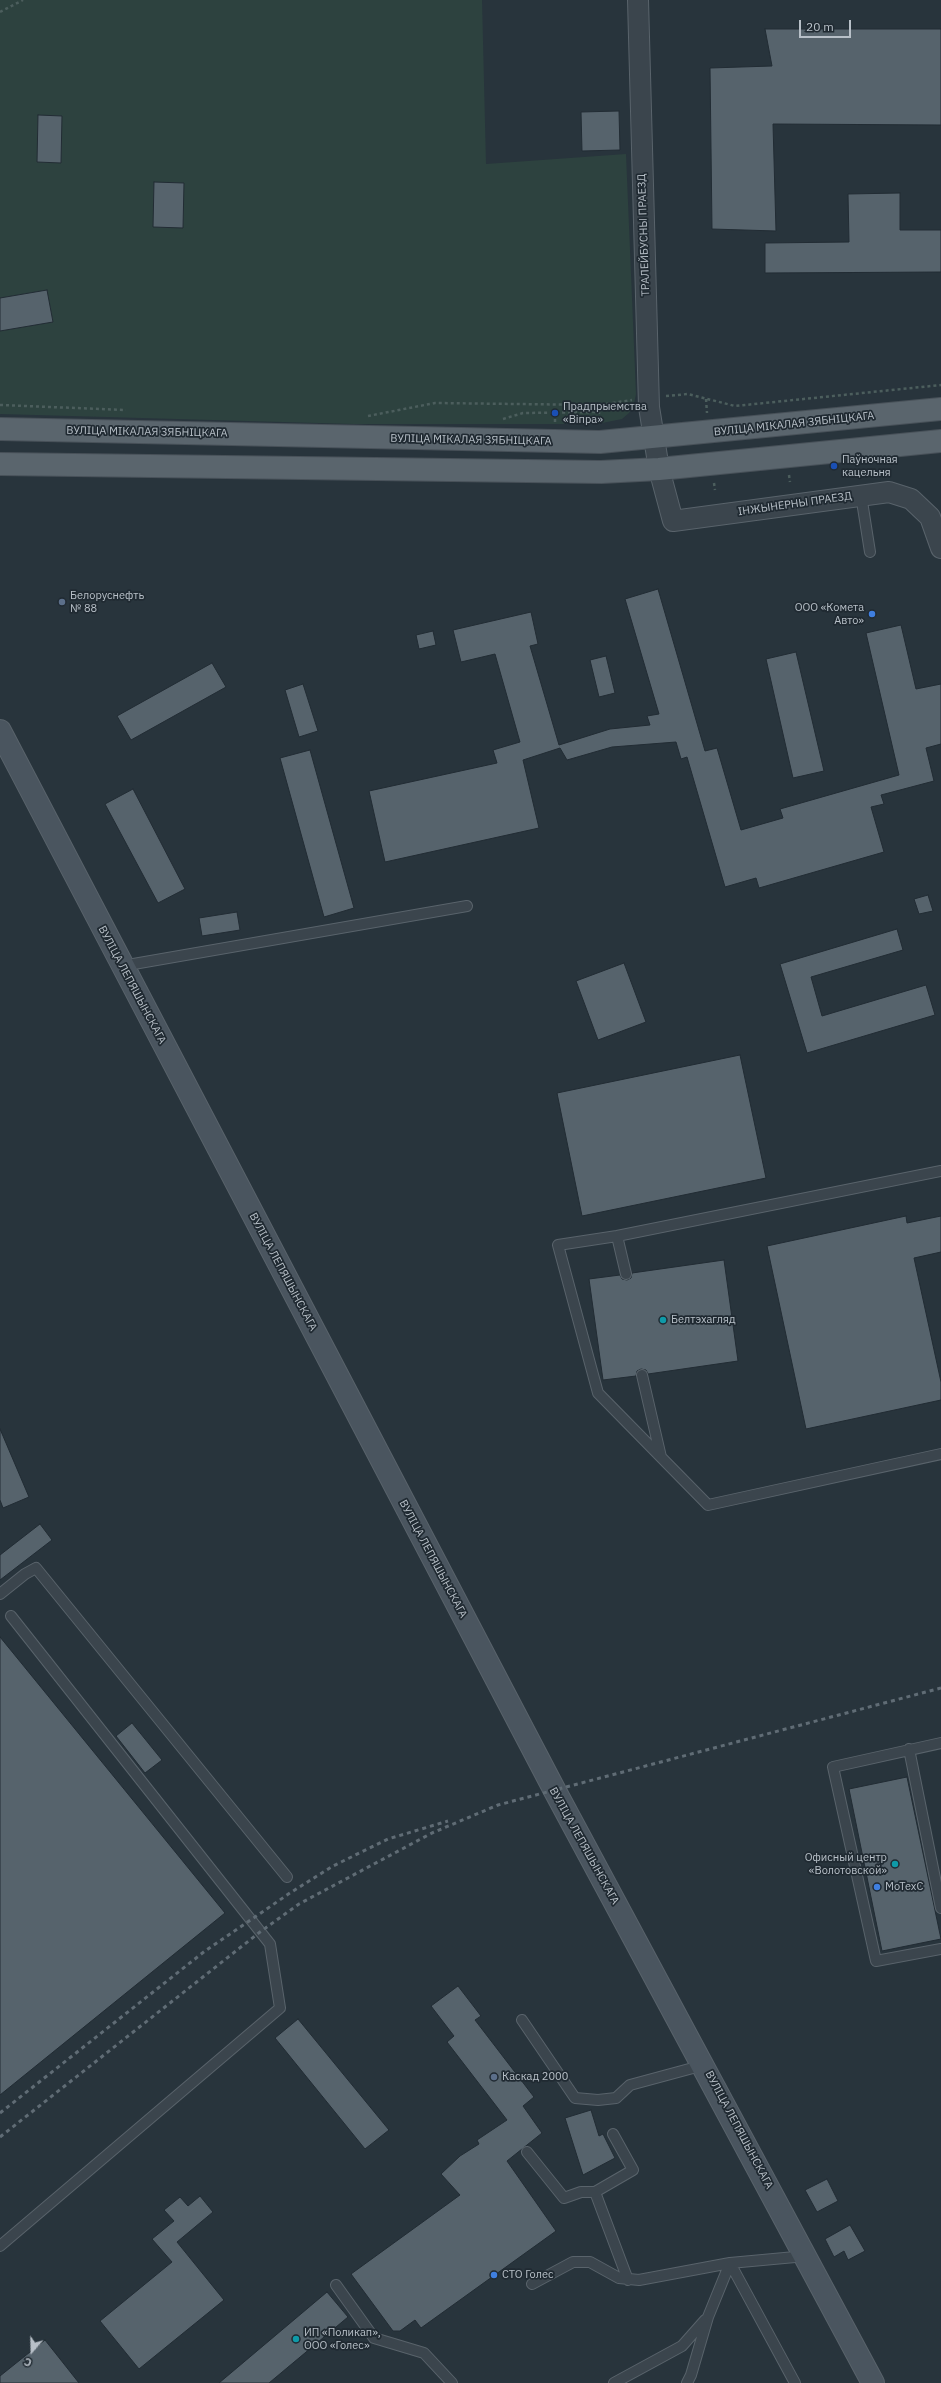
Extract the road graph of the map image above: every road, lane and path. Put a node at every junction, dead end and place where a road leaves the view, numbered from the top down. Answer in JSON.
{"nodes":[{"id":1,"x":23,"y":0,"type":"edge"},
{"id":2,"x":638,"y":0,"type":"edge"},
{"id":3,"x":0,"y":12,"type":"edge"},
{"id":4,"x":941,"y":385,"type":"edge"},
{"id":5,"x":661,"y":397,"type":"dead end"},
{"id":6,"x":706,"y":399,"type":"junction"},
{"id":7,"x":638,"y":400,"type":"dead end"},
{"id":8,"x":0,"y":404,"type":"edge"},
{"id":9,"x":523,"y":405,"type":"junction"},
{"id":10,"x":599,"y":405,"type":"junction"},
{"id":11,"x":941,"y":409,"type":"edge"},
{"id":12,"x":134,"y":411,"type":"dead end"},
{"id":13,"x":599,"y":412,"type":"junction"},
{"id":14,"x":362,"y":417,"type":"dead end"},
{"id":15,"x":707,"y":419,"type":"dead end"},
{"id":16,"x":599,"y":424,"type":"dead end"},
{"id":17,"x":0,"y":429,"type":"edge"},
{"id":18,"x":654,"y":438,"type":"junction"},
{"id":19,"x":941,"y":441,"type":"edge"},
{"id":20,"x":0,"y":464,"type":"edge"},
{"id":21,"x":659,"y":469,"type":"junction"},
{"id":22,"x":861,"y":495,"type":"junction"},
{"id":23,"x":941,"y":548,"type":"edge"},
{"id":24,"x":870,"y":552,"type":"dead end"},
{"id":25,"x":0,"y":731,"type":"edge"},
{"id":26,"x":467,"y":906,"type":"dead end"},
{"id":27,"x":122,"y":966,"type":"junction"},
{"id":28,"x":941,"y":1171,"type":"edge"},
{"id":29,"x":617,"y":1236,"type":"junction"},
{"id":30,"x":626,"y":1274,"type":"dead end"},
{"id":31,"x":642,"y":1375,"type":"dead end"},
{"id":32,"x":941,"y":1454,"type":"edge"},
{"id":33,"x":662,"y":1458,"type":"junction"},
{"id":34,"x":0,"y":1594,"type":"edge"},
{"id":35,"x":11,"y":1616,"type":"dead end"},
{"id":36,"x":941,"y":1743,"type":"edge"},
{"id":37,"x":909,"y":1749,"type":"junction"},
{"id":38,"x":287,"y":1877,"type":"dead end"},
{"id":39,"x":941,"y":1908,"type":"edge"},
{"id":40,"x":941,"y":1948,"type":"edge"},
{"id":41,"x":522,"y":2020,"type":"dead end"},
{"id":42,"x":704,"y":2066,"type":"junction"},
{"id":43,"x":613,"y":2134,"type":"dead end"},
{"id":44,"x":527,"y":2152,"type":"dead end"},
{"id":45,"x":596,"y":2192,"type":"junction"},
{"id":46,"x":0,"y":2246,"type":"edge"},
{"id":47,"x":806,"y":2256,"type":"junction"},
{"id":48,"x":730,"y":2263,"type":"junction"},
{"id":49,"x":628,"y":2280,"type":"junction"},
{"id":50,"x":532,"y":2284,"type":"dead end"},
{"id":51,"x":336,"y":2285,"type":"dead end"},
{"id":52,"x":708,"y":2317,"type":"junction"},
{"id":53,"x":452,"y":2383,"type":"edge"},
{"id":54,"x":614,"y":2383,"type":"edge"},
{"id":55,"x":687,"y":2383,"type":"edge"},
{"id":56,"x":796,"y":2383,"type":"edge"},
{"id":57,"x":873,"y":2383,"type":"edge"}],
"edges":[{"from":1,"to":3,"type":"path"},
{"from":2,"to":18,"type":"street","name":"ТРАЛЕЙБУСНЫ ПРАЕЗД"},
{"from":4,"to":6,"type":"path"},
{"from":5,"to":6,"type":"path"},
{"from":6,"to":15,"type":"path"},
{"from":7,"to":10,"type":"path"},
{"from":8,"to":12,"type":"path"},
{"from":9,"to":10,"type":"path"},
{"from":9,"to":13,"type":"path"},
{"from":9,"to":14,"type":"path"},
{"from":10,"to":13,"type":"path"},
{"from":11,"to":18,"type":"main road","name":"ВУЛІЦА МІКАЛАЯ ЗЯБНІЦКАГА"},
{"from":13,"to":16,"type":"path"},
{"from":17,"to":18,"type":"main road","name":"ВУЛІЦА МІКАЛАЯ ЗЯБНІЦКАГА"},
{"from":18,"to":21,"type":"street","name":"ТРАЛЕЙБУСНЫ ПРАЕЗД"},
{"from":19,"to":21,"type":"main road"},
{"from":20,"to":21,"type":"main road"},
{"from":21,"to":22,"type":"street","name":"ІНЖЫНЕРНЫ ПРАЕЗД"},
{"from":22,"to":23,"type":"street","name":"ІНЖЫНЕРНЫ ПРАЕЗД"},
{"from":22,"to":24,"type":"lane"},
{"from":25,"to":27,"type":"main road","name":"ВУЛІЦА ЛЕПЯШЫНСКАГА"},
{"from":26,"to":27,"type":"lane"},
{"from":27,"to":42,"type":"main road","name":"ВУЛІЦА ЛЕПЯШЫНСКАГА"},
{"from":28,"to":29,"type":"lane"},
{"from":29,"to":30,"type":"lane"},
{"from":29,"to":33,"type":"lane"},
{"from":31,"to":33,"type":"lane"},
{"from":32,"to":33,"type":"lane"},
{"from":34,"to":38,"type":"lane"},
{"from":35,"to":46,"type":"lane"},
{"from":36,"to":37,"type":"lane"},
{"from":37,"to":39,"type":"lane"},
{"from":37,"to":40,"type":"lane"},
{"from":41,"to":42,"type":"lane"},
{"from":42,"to":47,"type":"main road","name":"ВУЛІЦА ЛЕПЯШЫНСКАГА"},
{"from":43,"to":45,"type":"lane"},
{"from":44,"to":45,"type":"lane"},
{"from":45,"to":49,"type":"lane"},
{"from":47,"to":48,"type":"lane"},
{"from":47,"to":57,"type":"main road","name":"ВУЛІЦА ЛЕПЯШЫНСКАГА"},
{"from":48,"to":49,"type":"lane"},
{"from":48,"to":52,"type":"lane"},
{"from":48,"to":56,"type":"lane"},
{"from":49,"to":50,"type":"lane"},
{"from":51,"to":53,"type":"lane"},
{"from":52,"to":54,"type":"lane"},
{"from":52,"to":55,"type":"lane"}]}
